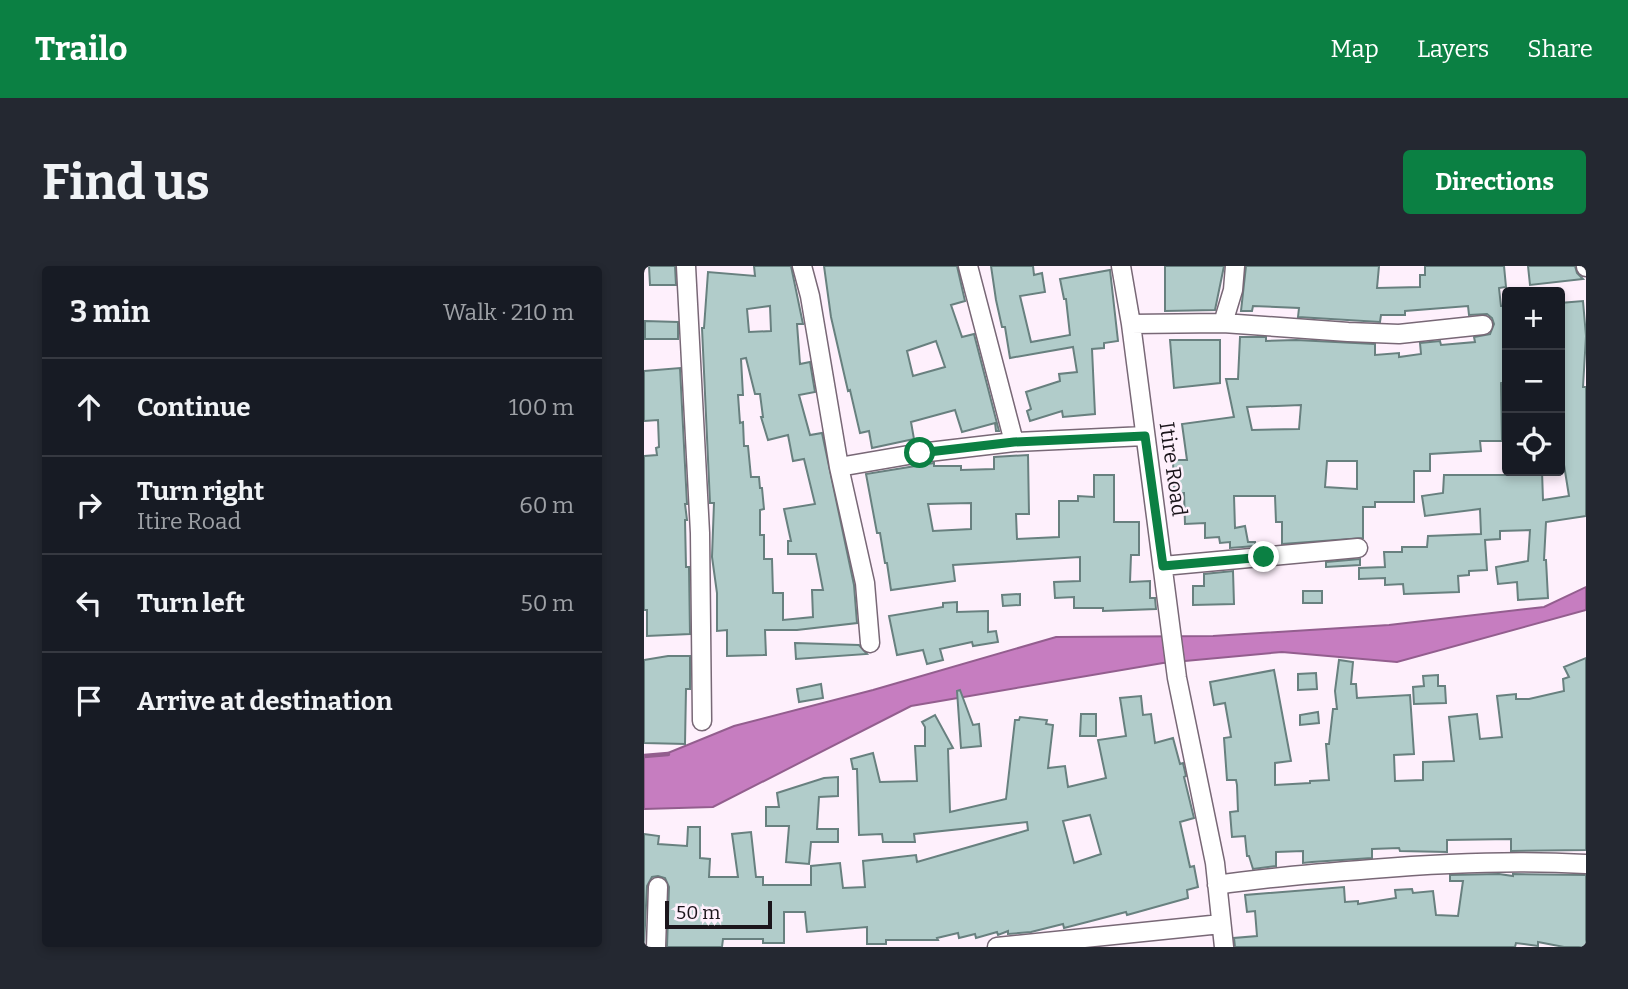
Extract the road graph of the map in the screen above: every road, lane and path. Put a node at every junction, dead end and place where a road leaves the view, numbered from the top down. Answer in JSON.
{"nodes":[{"id":1,"x":686,"y":266,"type":"edge"},
{"id":2,"x":802,"y":266,"type":"edge"},
{"id":3,"x":968,"y":266,"type":"edge"},
{"id":4,"x":1121,"y":266,"type":"edge"},
{"id":5,"x":1235,"y":266,"type":"edge"},
{"id":6,"x":1223,"y":323,"type":"junction"},
{"id":7,"x":1131,"y":324,"type":"junction"},
{"id":8,"x":1483,"y":325,"type":"dead end"},
{"id":9,"x":1145,"y":436,"type":"junction"},
{"id":10,"x":1014,"y":442,"type":"junction"},
{"id":11,"x":839,"y":467,"type":"junction"},
{"id":12,"x":1358,"y":548,"type":"dead end"},
{"id":13,"x":1163,"y":566,"type":"junction"},
{"id":14,"x":870,"y":643,"type":"dead end"},
{"id":15,"x":702,"y":721,"type":"dead end"},
{"id":16,"x":1586,"y":864,"type":"edge"},
{"id":17,"x":1217,"y":886,"type":"junction"},
{"id":18,"x":658,"y":887,"type":"dead end"},
{"id":19,"x":1221,"y":924,"type":"junction"},
{"id":20,"x":656,"y":947,"type":"edge"},
{"id":21,"x":997,"y":947,"type":"edge"},
{"id":22,"x":1224,"y":947,"type":"edge"}],
"edges":[{"from":1,"to":15,"type":"street"},
{"from":2,"to":11,"type":"street"},
{"from":3,"to":10,"type":"street"},
{"from":4,"to":7,"type":"street","name":"Itire Road"},
{"from":5,"to":6,"type":"street"},
{"from":6,"to":7,"type":"street"},
{"from":6,"to":8,"type":"street"},
{"from":7,"to":9,"type":"street","name":"Itire Road"},
{"from":9,"to":10,"type":"street"},
{"from":9,"to":13,"type":"street","name":"Itire Road"},
{"from":10,"to":11,"type":"street"},
{"from":11,"to":14,"type":"street"},
{"from":12,"to":13,"type":"street"},
{"from":13,"to":17,"type":"street","name":"Itire Road"},
{"from":16,"to":17,"type":"street"},
{"from":17,"to":19,"type":"street","name":"Itire Road"},
{"from":18,"to":20,"type":"street"},
{"from":19,"to":21,"type":"street"},
{"from":19,"to":22,"type":"street","name":"Itire Road"}]}
